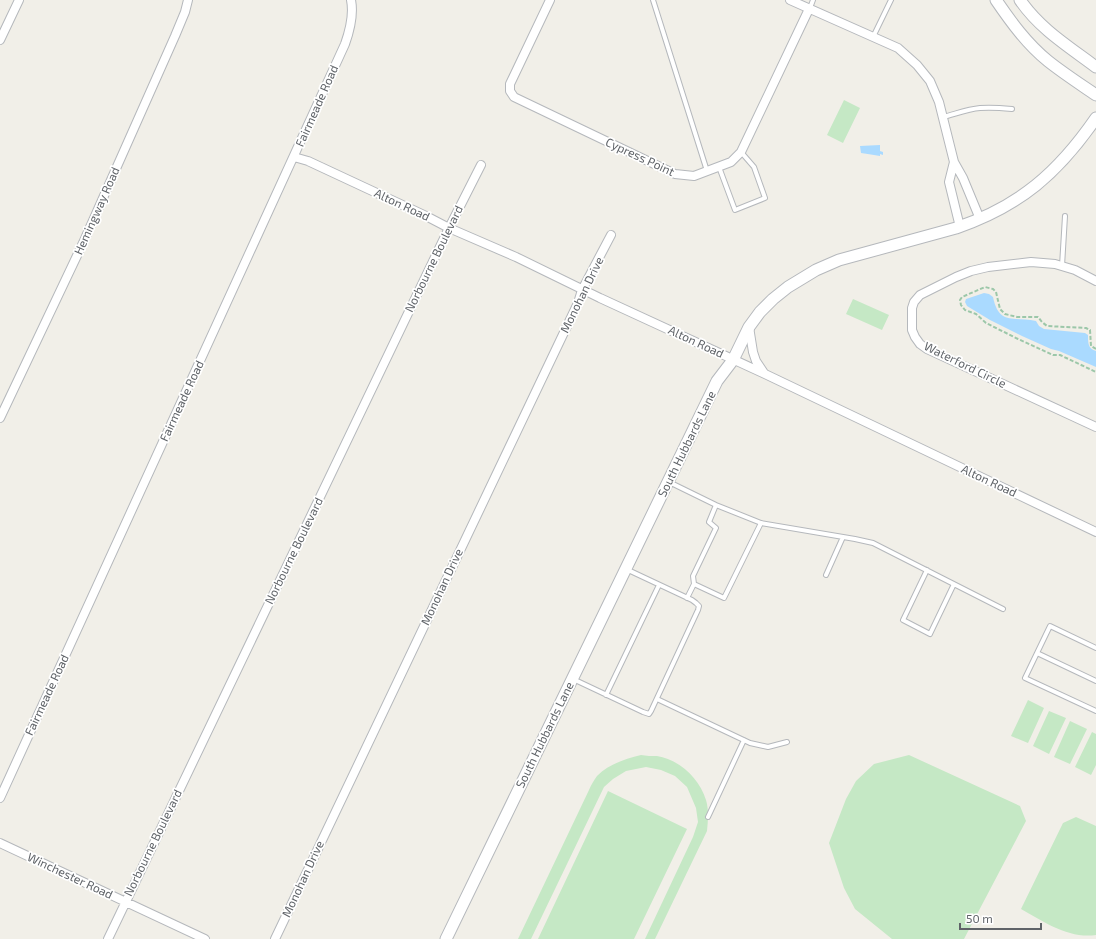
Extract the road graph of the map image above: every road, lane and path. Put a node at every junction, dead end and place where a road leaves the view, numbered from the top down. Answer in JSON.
{"nodes":[{"id":1,"x":18,"y":0,"type":"edge"},
{"id":2,"x":188,"y":0,"type":"edge"},
{"id":3,"x":351,"y":0,"type":"edge"},
{"id":4,"x":550,"y":0,"type":"edge"},
{"id":5,"x":653,"y":0,"type":"edge"},
{"id":6,"x":790,"y":0,"type":"edge"},
{"id":7,"x":813,"y":0,"type":"edge"},
{"id":8,"x":891,"y":0,"type":"edge"},
{"id":9,"x":996,"y":0,"type":"edge"},
{"id":10,"x":1020,"y":0,"type":"edge"},
{"id":11,"x":809,"y":9,"type":"junction"},
{"id":12,"x":872,"y":37,"type":"junction"},
{"id":13,"x":0,"y":40,"type":"edge"},
{"id":14,"x":1096,"y":67,"type":"edge"},
{"id":15,"x":1096,"y":95,"type":"edge"},
{"id":16,"x":1012,"y":109,"type":"dead end"},
{"id":17,"x":943,"y":117,"type":"junction"},
{"id":18,"x":1096,"y":118,"type":"edge"},
{"id":19,"x":741,"y":152,"type":"junction"},
{"id":20,"x":294,"y":156,"type":"junction"},
{"id":21,"x":954,"y":162,"type":"junction"},
{"id":22,"x":481,"y":165,"type":"dead end"},
{"id":23,"x":719,"y":166,"type":"junction"},
{"id":24,"x":707,"y":171,"type":"junction"},
{"id":25,"x":1065,"y":216,"type":"dead end"},
{"id":26,"x":980,"y":219,"type":"junction"},
{"id":27,"x":960,"y":227,"type":"junction"},
{"id":28,"x":449,"y":228,"type":"junction"},
{"id":29,"x":611,"y":235,"type":"dead end"},
{"id":30,"x":1062,"y":266,"type":"junction"},
{"id":31,"x":1096,"y":281,"type":"edge"},
{"id":32,"x":582,"y":290,"type":"junction"},
{"id":33,"x":749,"y":327,"type":"junction"},
{"id":34,"x":1096,"y":349,"type":"edge"},
{"id":35,"x":733,"y":360,"type":"junction"},
{"id":36,"x":1096,"y":372,"type":"edge"},
{"id":37,"x":765,"y":374,"type":"junction"},
{"id":38,"x":0,"y":418,"type":"edge"},
{"id":39,"x":1096,"y":427,"type":"edge"},
{"id":40,"x":668,"y":482,"type":"junction"},
{"id":41,"x":716,"y":505,"type":"junction"},
{"id":42,"x":761,"y":524,"type":"junction"},
{"id":43,"x":1096,"y":532,"type":"edge"},
{"id":44,"x":843,"y":537,"type":"junction"},
{"id":45,"x":626,"y":569,"type":"junction"},
{"id":46,"x":927,"y":570,"type":"junction"},
{"id":47,"x":826,"y":575,"type":"dead end"},
{"id":48,"x":694,"y":584,"type":"junction"},
{"id":49,"x":954,"y":584,"type":"junction"},
{"id":50,"x":659,"y":585,"type":"junction"},
{"id":51,"x":687,"y":598,"type":"junction"},
{"id":52,"x":1003,"y":608,"type":"dead end"},
{"id":53,"x":1096,"y":648,"type":"edge"},
{"id":54,"x":1037,"y":653,"type":"junction"},
{"id":55,"x":572,"y":679,"type":"junction"},
{"id":56,"x":1096,"y":681,"type":"edge"},
{"id":57,"x":606,"y":695,"type":"junction"},
{"id":58,"x":657,"y":699,"type":"junction"},
{"id":59,"x":1096,"y":711,"type":"edge"},
{"id":60,"x":744,"y":740,"type":"junction"},
{"id":61,"x":787,"y":742,"type":"dead end"},
{"id":62,"x":0,"y":798,"type":"edge"},
{"id":63,"x":708,"y":817,"type":"dead end"},
{"id":64,"x":0,"y":843,"type":"edge"},
{"id":65,"x":125,"y":902,"type":"junction"},
{"id":66,"x":108,"y":939,"type":"edge"},
{"id":67,"x":206,"y":939,"type":"edge"},
{"id":68,"x":274,"y":939,"type":"edge"},
{"id":69,"x":446,"y":939,"type":"edge"}],
"edges":[{"from":1,"to":13,"type":"street"},
{"from":2,"to":38,"type":"street","name":"Hemingway Road"},
{"from":3,"to":20,"type":"street","name":"Fairmeade Road"},
{"from":4,"to":24,"type":"street","name":"Cypress Point"},
{"from":5,"to":24,"type":"lane"},
{"from":6,"to":11,"type":"street"},
{"from":7,"to":11,"type":"lane"},
{"from":8,"to":12,"type":"lane"},
{"from":9,"to":15,"type":"street"},
{"from":10,"to":14,"type":"street"},
{"from":11,"to":12,"type":"street"},
{"from":11,"to":19,"type":"street","name":"Cypress Point"},
{"from":12,"to":17,"type":"street"},
{"from":16,"to":17,"type":"lane"},
{"from":17,"to":21,"type":"street"},
{"from":18,"to":26,"type":"street","name":"South Hubbards Lane"},
{"from":19,"to":23,"type":"street","name":"Cypress Point"},
{"from":19,"to":23,"type":"lane"},
{"from":20,"to":28,"type":"street","name":"Alton Road"},
{"from":20,"to":62,"type":"street","name":"Fairmeade Road"},
{"from":21,"to":26,"type":"street"},
{"from":21,"to":27,"type":"street"},
{"from":22,"to":28,"type":"street","name":"Norbourne Boulevard"},
{"from":23,"to":24,"type":"street","name":"Cypress Point"},
{"from":25,"to":30,"type":"lane"},
{"from":26,"to":27,"type":"street","name":"South Hubbards Lane"},
{"from":27,"to":33,"type":"street","name":"South Hubbards Lane"},
{"from":28,"to":32,"type":"street","name":"Alton Road"},
{"from":28,"to":65,"type":"street","name":"Norbourne Boulevard"},
{"from":29,"to":32,"type":"street","name":"Monohan Drive"},
{"from":30,"to":31,"type":"street","name":"Waterford Circle"},
{"from":30,"to":39,"type":"street","name":"Waterford Circle"},
{"from":32,"to":35,"type":"street","name":"Alton Road"},
{"from":32,"to":68,"type":"street","name":"Monohan Drive"},
{"from":33,"to":35,"type":"street","name":"South Hubbards Lane"},
{"from":33,"to":37,"type":"street"},
{"from":34,"to":36,"type":"path"},
{"from":35,"to":37,"type":"street","name":"Alton Road"},
{"from":35,"to":40,"type":"street","name":"South Hubbards Lane"},
{"from":37,"to":43,"type":"street","name":"Alton Road"},
{"from":40,"to":41,"type":"lane"},
{"from":40,"to":45,"type":"street","name":"South Hubbards Lane"},
{"from":41,"to":42,"type":"lane"},
{"from":41,"to":48,"type":"lane"},
{"from":42,"to":44,"type":"lane"},
{"from":42,"to":48,"type":"lane"},
{"from":44,"to":46,"type":"lane"},
{"from":44,"to":47,"type":"lane"},
{"from":45,"to":50,"type":"lane"},
{"from":45,"to":55,"type":"street","name":"South Hubbards Lane"},
{"from":46,"to":49,"type":"lane"},
{"from":46,"to":49,"type":"lane"},
{"from":48,"to":51,"type":"lane"},
{"from":49,"to":52,"type":"lane"},
{"from":50,"to":51,"type":"lane"},
{"from":50,"to":57,"type":"lane"},
{"from":51,"to":58,"type":"lane"},
{"from":53,"to":54,"type":"lane"},
{"from":54,"to":56,"type":"lane"},
{"from":54,"to":59,"type":"lane"},
{"from":55,"to":57,"type":"lane"},
{"from":55,"to":69,"type":"street","name":"South Hubbards Lane"},
{"from":57,"to":58,"type":"lane"},
{"from":58,"to":60,"type":"lane"},
{"from":60,"to":61,"type":"lane"},
{"from":60,"to":63,"type":"lane"},
{"from":64,"to":65,"type":"street","name":"Winchester Road"},
{"from":65,"to":66,"type":"street","name":"Norbourne Boulevard"},
{"from":65,"to":67,"type":"street","name":"Winchester Road"}]}
